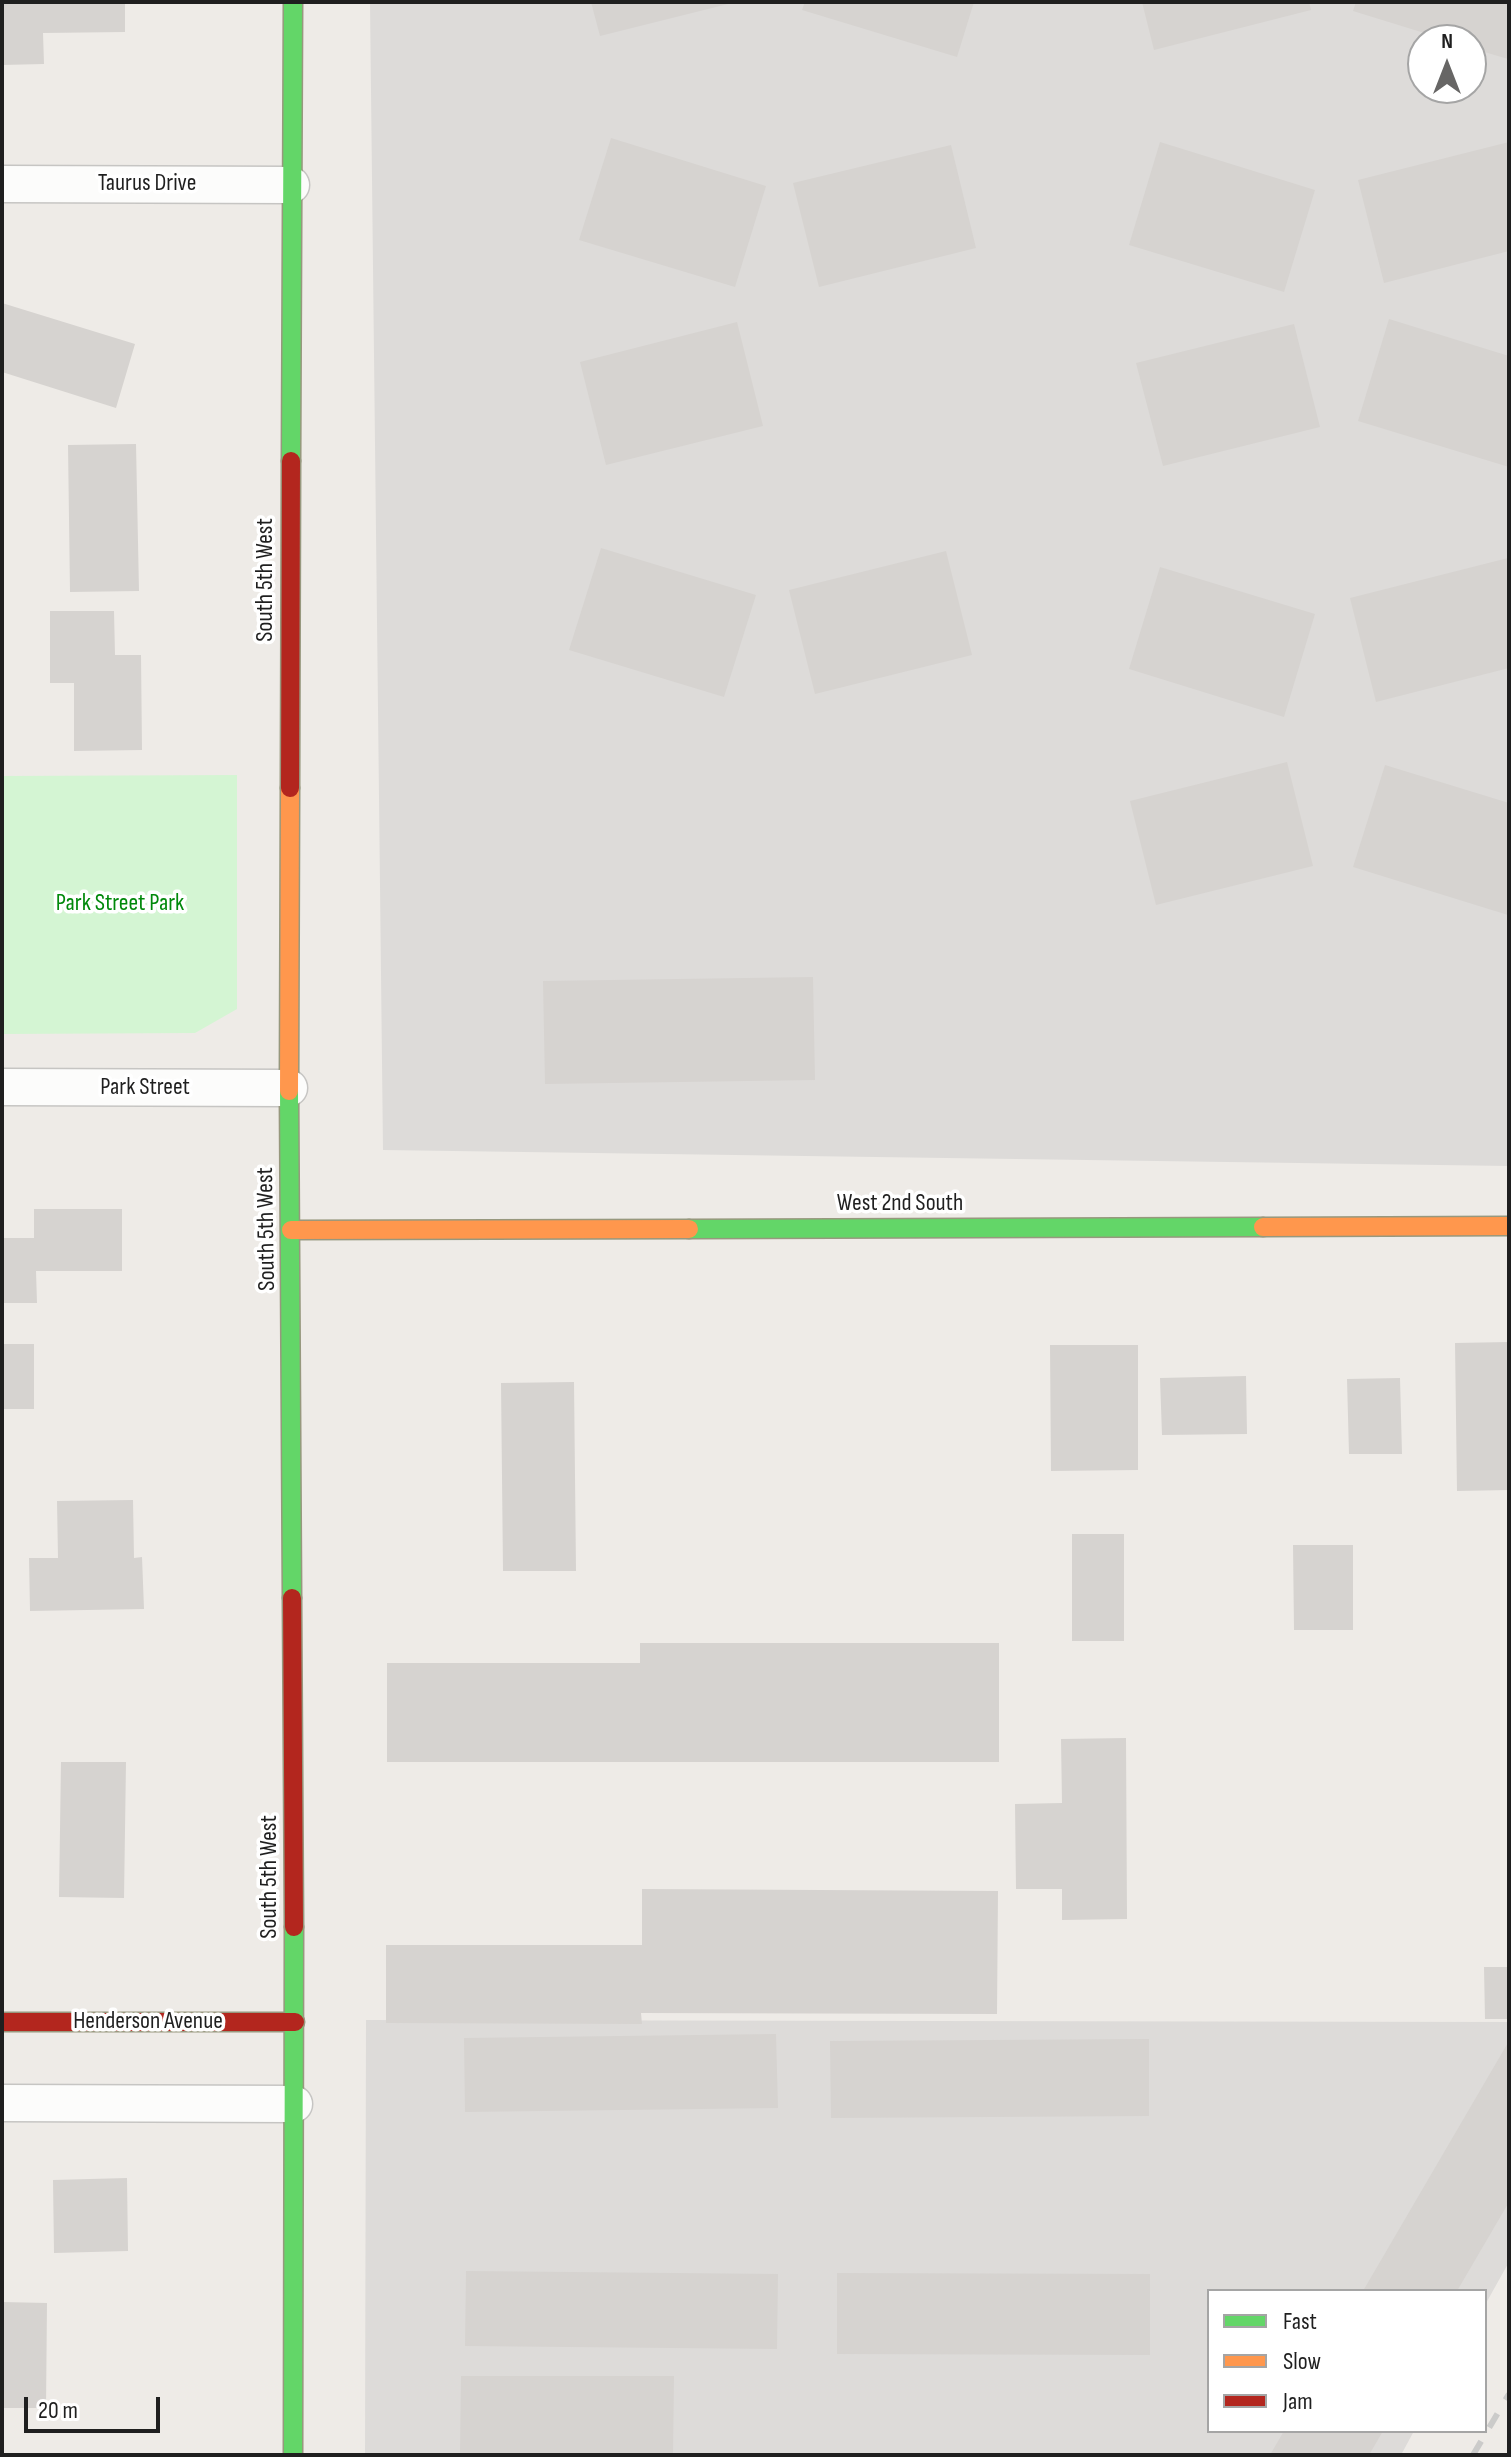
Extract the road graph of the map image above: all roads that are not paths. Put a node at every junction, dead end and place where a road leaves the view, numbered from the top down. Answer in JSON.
{"nodes":[{"id":1,"x":293,"y":2,"type":"edge"},
{"id":2,"x":2,"y":184,"type":"edge"},
{"id":3,"x":291,"y":185,"type":"junction"},
{"id":4,"x":2,"y":1087,"type":"edge"},
{"id":5,"x":289,"y":1088,"type":"junction"},
{"id":6,"x":1509,"y":1226,"type":"edge"},
{"id":7,"x":291,"y":1230,"type":"junction"},
{"id":8,"x":2,"y":2022,"type":"edge"},
{"id":9,"x":295,"y":2022,"type":"junction"},
{"id":10,"x":2,"y":2103,"type":"edge"},
{"id":11,"x":294,"y":2104,"type":"junction"},
{"id":12,"x":293,"y":2455,"type":"edge"}],
"edges":[{"from":1,"to":3,"type":"street","name":"South 5th West"},
{"from":2,"to":3,"type":"street","name":"Taurus Drive"},
{"from":3,"to":5,"type":"street","name":"South 5th West"},
{"from":4,"to":5,"type":"street","name":"Park Street"},
{"from":5,"to":7,"type":"street","name":"South 5th West"},
{"from":6,"to":7,"type":"street","name":"West 2nd South"},
{"from":7,"to":9,"type":"street","name":"South 5th West"},
{"from":8,"to":9,"type":"street","name":"Henderson Avenue"},
{"from":9,"to":11,"type":"street","name":"South 5th West"},
{"from":10,"to":11,"type":"street"},
{"from":11,"to":12,"type":"street","name":"South 5th West"}]}
